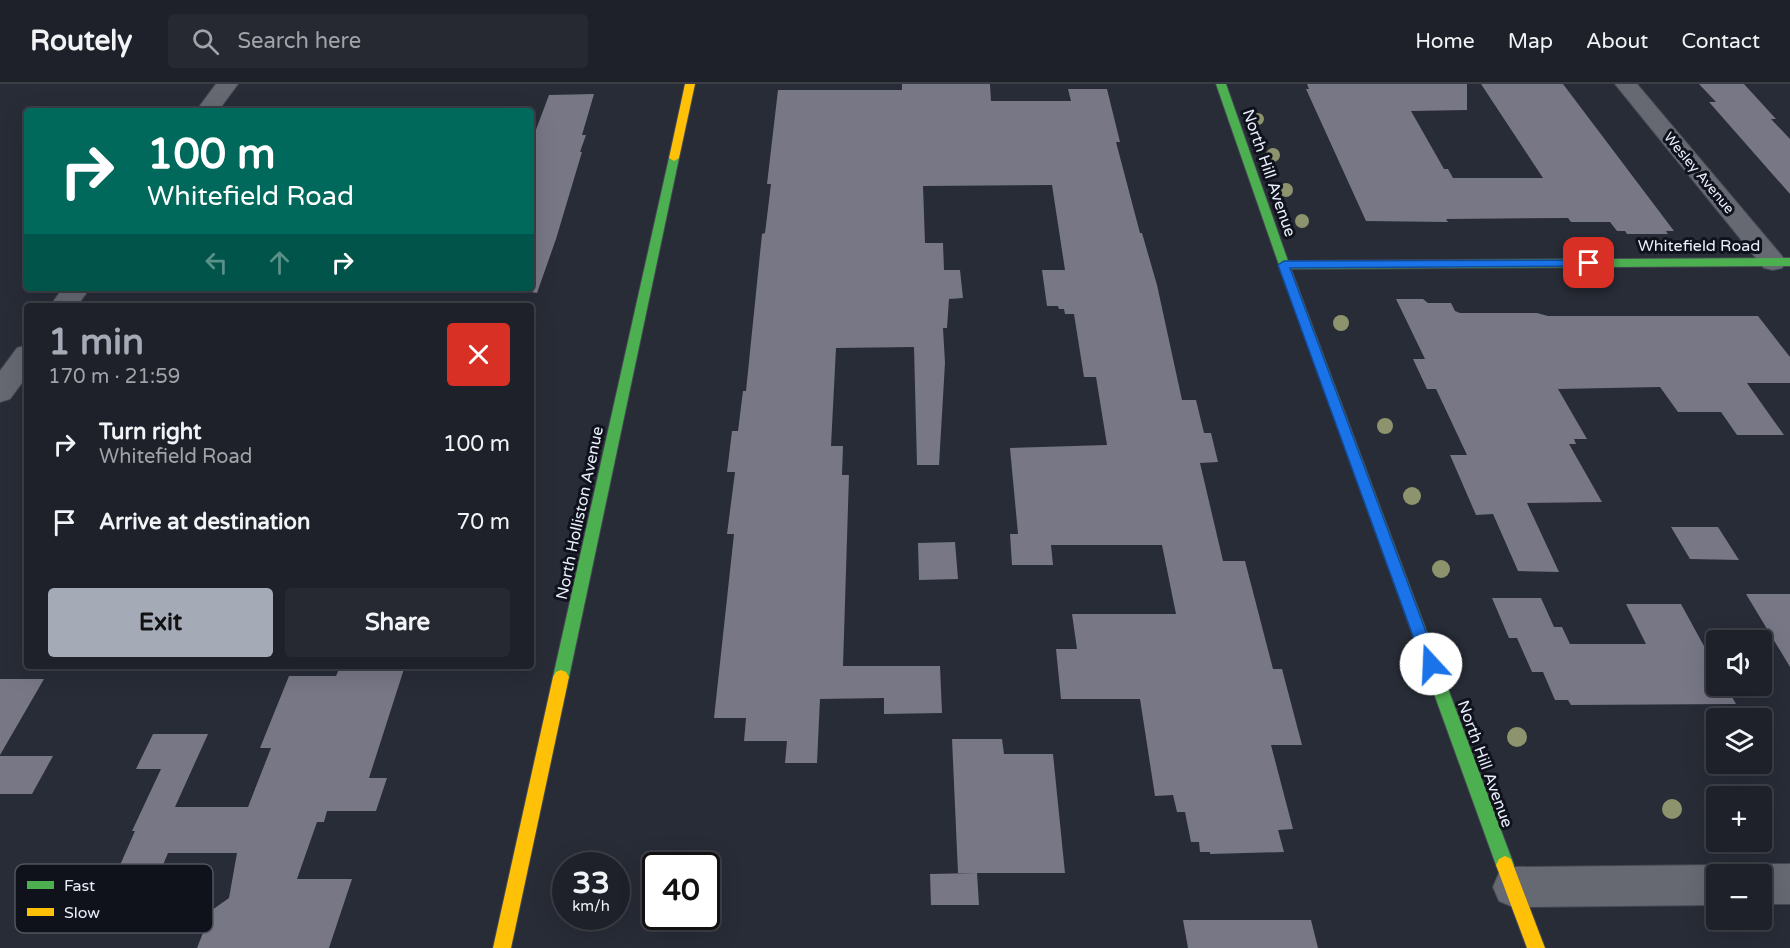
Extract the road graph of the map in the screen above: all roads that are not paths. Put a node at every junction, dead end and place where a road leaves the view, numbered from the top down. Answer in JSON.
{"nodes":[{"id":1,"x":227,"y":84,"type":"edge"},
{"id":2,"x":690,"y":84,"type":"edge"},
{"id":3,"x":1221,"y":84,"type":"edge"},
{"id":4,"x":1626,"y":84,"type":"edge"},
{"id":5,"x":209,"y":108,"type":"edge"},
{"id":6,"x":1782,"y":262,"type":"edge"},
{"id":7,"x":1284,"y":265,"type":"junction"},
{"id":8,"x":75,"y":291,"type":"edge"},
{"id":9,"x":65,"y":303,"type":"edge"},
{"id":10,"x":24,"y":360,"type":"edge"},
{"id":11,"x":0,"y":392,"type":"edge"},
{"id":12,"x":1772,"y":884,"type":"edge"},
{"id":13,"x":1790,"y":884,"type":"edge"},
{"id":14,"x":1706,"y":885,"type":"edge"},
{"id":15,"x":1512,"y":886,"type":"junction"},
{"id":16,"x":502,"y":948,"type":"edge"},
{"id":17,"x":1536,"y":948,"type":"edge"}],
"edges":[{"from":1,"to":5,"type":"street"},
{"from":2,"to":16,"type":"street","name":"North Holliston Avenue"},
{"from":3,"to":7,"type":"street","name":"North Hill Avenue"},
{"from":4,"to":6,"type":"street","name":"Wesley Avenue"},
{"from":6,"to":7,"type":"street","name":"Whitefield Road"},
{"from":7,"to":15,"type":"street","name":"North Hill Avenue"},
{"from":8,"to":9,"type":"street"},
{"from":10,"to":11,"type":"street"},
{"from":12,"to":13,"type":"street"},
{"from":14,"to":15,"type":"street"},
{"from":15,"to":17,"type":"street","name":"North Hill Avenue"}]}
